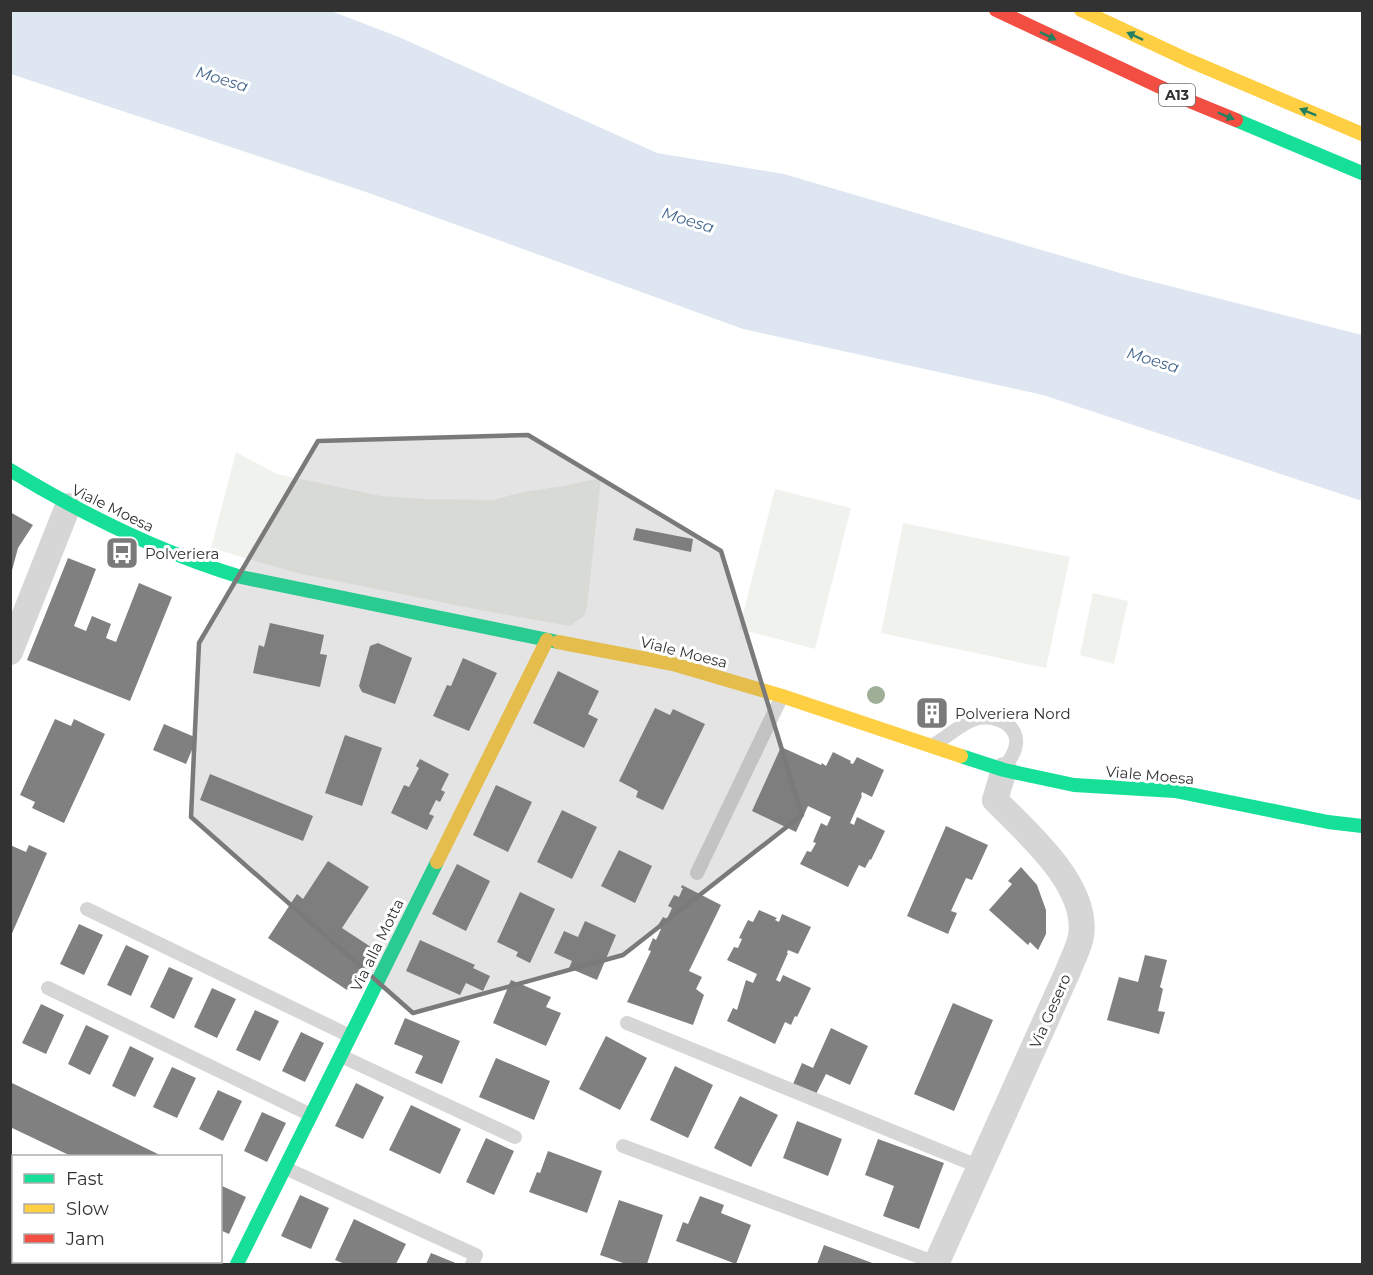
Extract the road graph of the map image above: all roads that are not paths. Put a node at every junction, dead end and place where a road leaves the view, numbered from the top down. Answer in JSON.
{"nodes":[{"id":1,"x":996,"y":10,"type":"edge"},
{"id":2,"x":1081,"y":10,"type":"edge"},
{"id":3,"x":1362,"y":134,"type":"edge"},
{"id":4,"x":1362,"y":173,"type":"edge"},
{"id":5,"x":10,"y":470,"type":"edge"},
{"id":6,"x":69,"y":506,"type":"junction"},
{"id":7,"x":547,"y":640,"type":"junction"},
{"id":8,"x":10,"y":652,"type":"edge"},
{"id":9,"x":782,"y":696,"type":"junction"},
{"id":10,"x":933,"y":746,"type":"junction"},
{"id":11,"x":1004,"y":770,"type":"junction"},
{"id":12,"x":1362,"y":826,"type":"edge"},
{"id":13,"x":697,"y":873,"type":"dead end"},
{"id":14,"x":87,"y":909,"type":"dead end"},
{"id":15,"x":48,"y":988,"type":"dead end"},
{"id":16,"x":627,"y":1023,"type":"dead end"},
{"id":17,"x":351,"y":1036,"type":"junction"},
{"id":18,"x":341,"y":1056,"type":"junction"},
{"id":19,"x":311,"y":1115,"type":"junction"},
{"id":20,"x":515,"y":1137,"type":"dead end"},
{"id":21,"x":623,"y":1146,"type":"dead end"},
{"id":22,"x":980,"y":1167,"type":"junction"},
{"id":23,"x":285,"y":1168,"type":"junction"},
{"id":24,"x":237,"y":1264,"type":"edge"},
{"id":25,"x":472,"y":1264,"type":"edge"},
{"id":26,"x":939,"y":1264,"type":"edge"}],
"edges":[{"from":1,"to":4,"type":"main road","number":"A13","one_way":true},
{"from":3,"to":2,"type":"main road","number":"A13","one_way":true},
{"from":5,"to":6,"type":"main road","name":"Viale Moesa"},
{"from":6,"to":7,"type":"main road","name":"Viale Moesa"},
{"from":6,"to":8,"type":"street"},
{"from":7,"to":9,"type":"main road","name":"Viale Moesa"},
{"from":7,"to":17,"type":"main road","name":"Via alla Motta"},
{"from":9,"to":10,"type":"main road","name":"Viale Moesa"},
{"from":9,"to":13,"type":"lane"},
{"from":10,"to":11,"type":"main road","name":"Viale Moesa"},
{"from":10,"to":11,"type":"lane"},
{"from":11,"to":12,"type":"main road","name":"Viale Moesa"},
{"from":11,"to":22,"type":"street","name":"Via Gesero"},
{"from":14,"to":17,"type":"lane"},
{"from":15,"to":19,"type":"lane"},
{"from":16,"to":22,"type":"lane"},
{"from":17,"to":18,"type":"main road","name":"Via alla Motta"},
{"from":18,"to":19,"type":"main road","name":"Via alla Motta"},
{"from":18,"to":20,"type":"lane"},
{"from":19,"to":23,"type":"main road","name":"Via alla Motta"},
{"from":21,"to":26,"type":"lane"},
{"from":22,"to":26,"type":"street","name":"Via Gesero"},
{"from":23,"to":24,"type":"main road","name":"Via alla Motta"},
{"from":23,"to":25,"type":"lane"}]}
